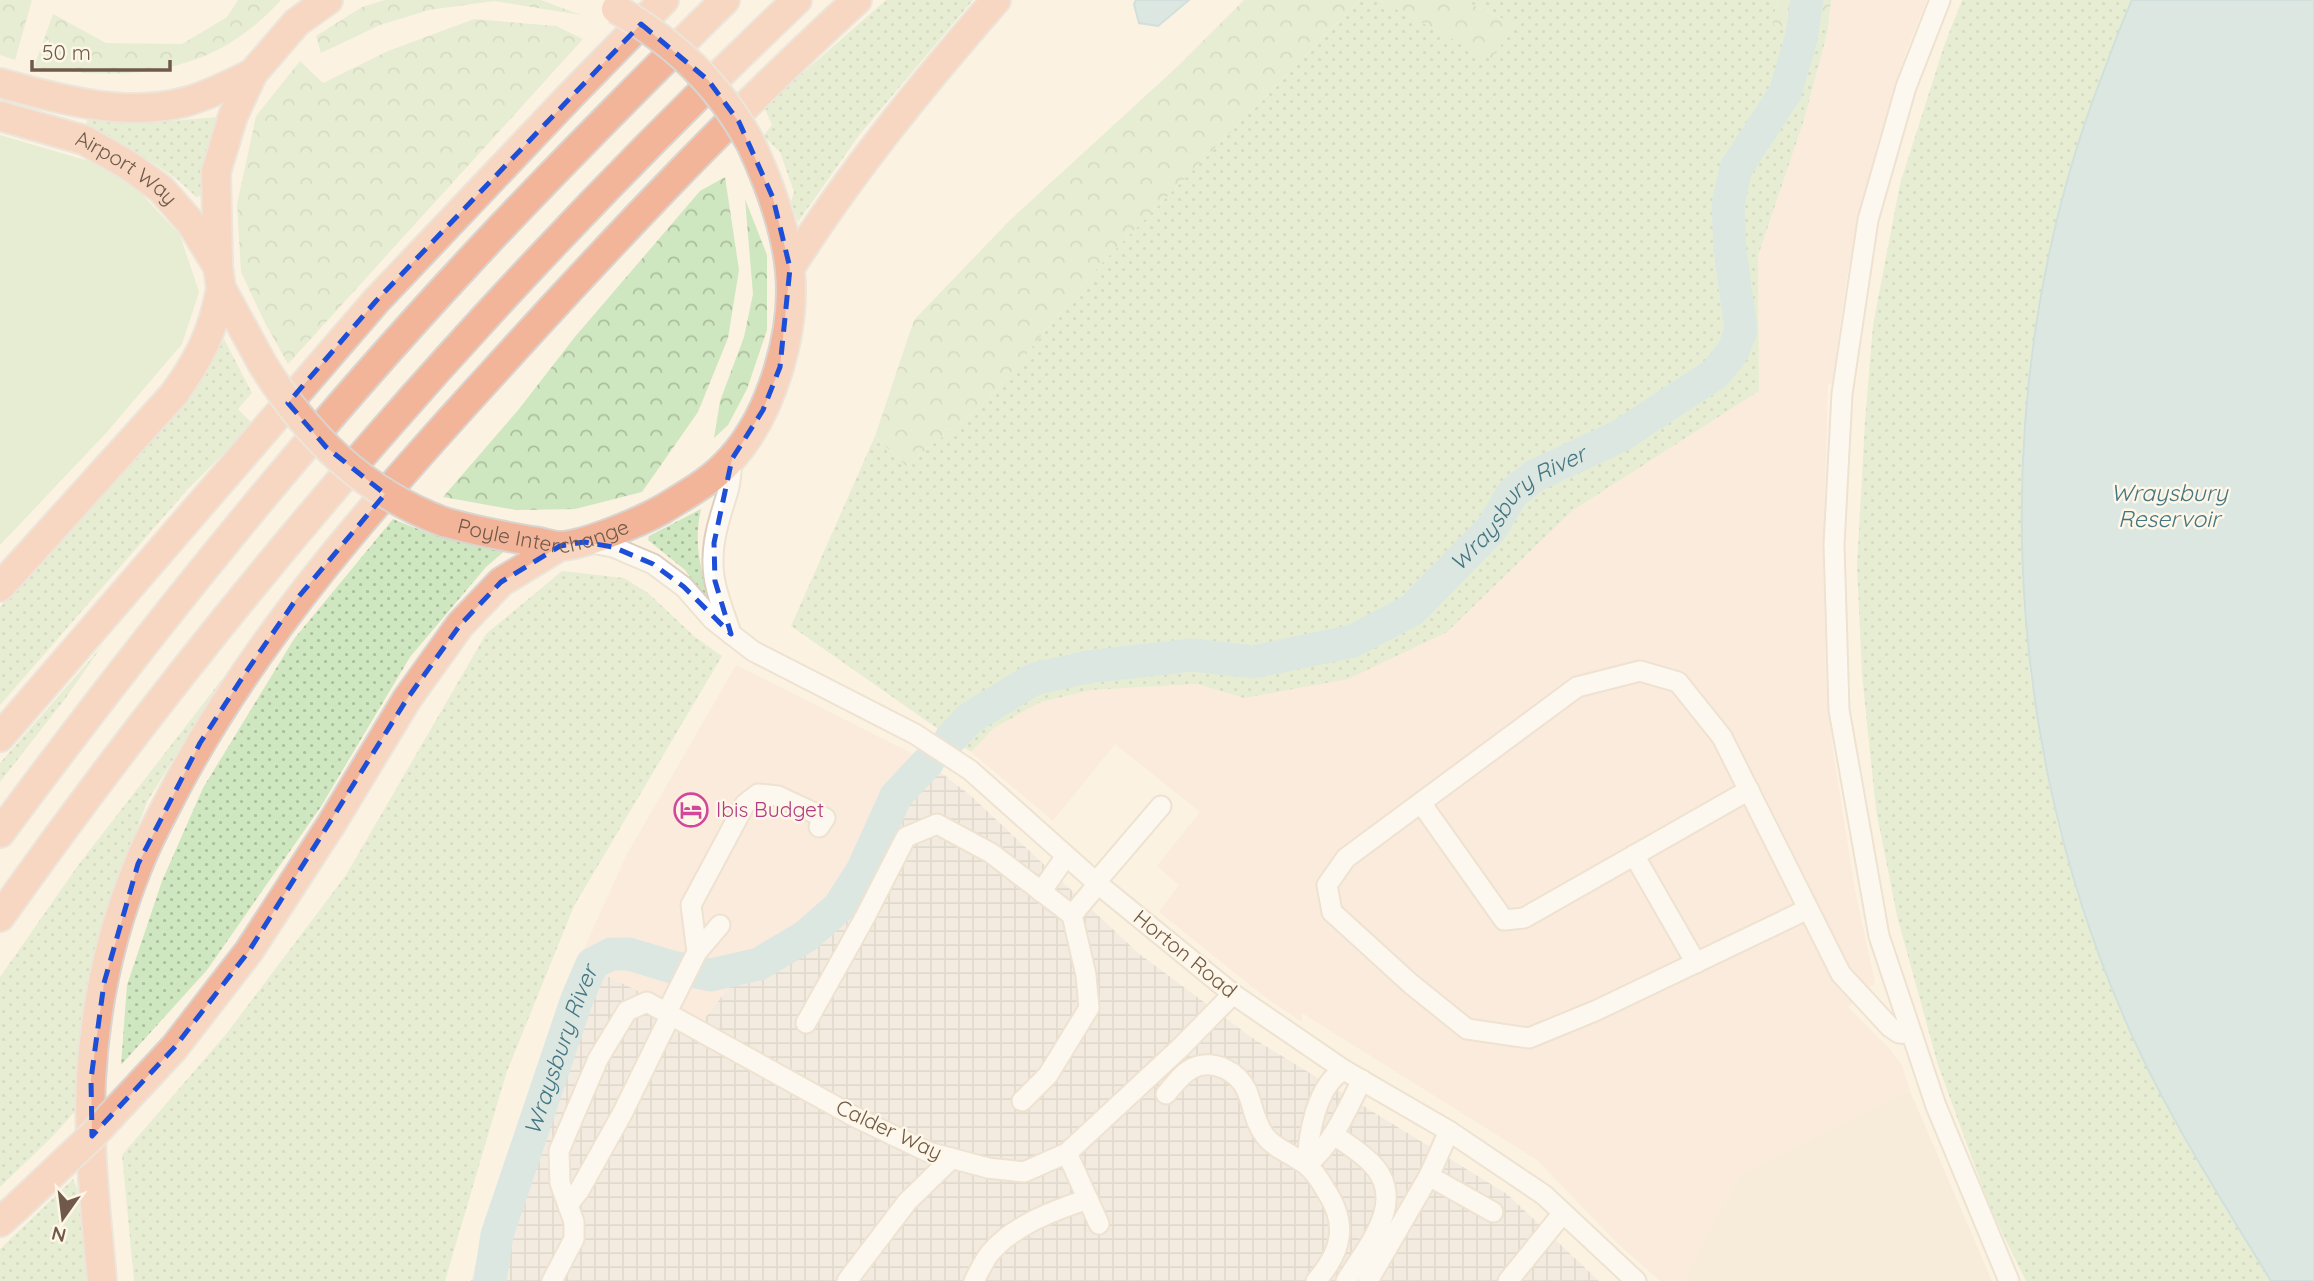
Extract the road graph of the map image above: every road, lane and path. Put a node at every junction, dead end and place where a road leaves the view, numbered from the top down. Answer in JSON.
{"nodes":[{"id":1,"x":328,"y":0,"type":"edge"},
{"id":2,"x":664,"y":0,"type":"edge"},
{"id":3,"x":725,"y":0,"type":"edge"},
{"id":4,"x":797,"y":0,"type":"edge"},
{"id":5,"x":857,"y":0,"type":"edge"},
{"id":6,"x":996,"y":0,"type":"edge"},
{"id":7,"x":1940,"y":0,"type":"edge"},
{"id":8,"x":607,"y":4,"type":"edge"},
{"id":9,"x":302,"y":11,"type":"edge"},
{"id":10,"x":253,"y":73,"type":"junction"},
{"id":11,"x":0,"y":83,"type":"edge"},
{"id":12,"x":0,"y":116,"type":"edge"},
{"id":13,"x":790,"y":268,"type":"junction"},
{"id":14,"x":220,"y":277,"type":"junction"},
{"id":15,"x":732,"y":459,"type":"junction"},
{"id":16,"x":572,"y":544,"type":"junction"},
{"id":17,"x":0,"y":587,"type":"edge"},
{"id":18,"x":731,"y":634,"type":"junction"},
{"id":19,"x":0,"y":737,"type":"edge"},
{"id":20,"x":1749,"y":790,"type":"junction"},
{"id":21,"x":1421,"y":803,"type":"junction"},
{"id":22,"x":1161,"y":806,"type":"dead end"},
{"id":23,"x":819,"y":827,"type":"dead end"},
{"id":24,"x":0,"y":833,"type":"edge"},
{"id":25,"x":1634,"y":855,"type":"junction"},
{"id":26,"x":1066,"y":856,"type":"junction"},
{"id":27,"x":1097,"y":883,"type":"junction"},
{"id":28,"x":1041,"y":892,"type":"junction"},
{"id":29,"x":1808,"y":909,"type":"junction"},
{"id":30,"x":1072,"y":915,"type":"junction"},
{"id":31,"x":0,"y":916,"type":"edge"},
{"id":32,"x":720,"y":925,"type":"dead end"},
{"id":33,"x":697,"y":952,"type":"junction"},
{"id":34,"x":1696,"y":963,"type":"junction"},
{"id":35,"x":1233,"y":994,"type":"junction"},
{"id":36,"x":669,"y":1013,"type":"junction"},
{"id":37,"x":806,"y":1023,"type":"dead end"},
{"id":38,"x":1912,"y":1034,"type":"junction"},
{"id":39,"x":1309,"y":1047,"type":"junction"},
{"id":40,"x":1344,"y":1070,"type":"junction"},
{"id":41,"x":1362,"y":1080,"type":"junction"},
{"id":42,"x":1166,"y":1094,"type":"dead end"},
{"id":43,"x":1321,"y":1100,"type":"junction"},
{"id":44,"x":1022,"y":1101,"type":"dead end"},
{"id":45,"x":1449,"y":1131,"type":"junction"},
{"id":46,"x":1334,"y":1135,"type":"junction"},
{"id":47,"x":1067,"y":1153,"type":"junction"},
{"id":48,"x":952,"y":1158,"type":"junction"},
{"id":49,"x":1307,"y":1165,"type":"junction"},
{"id":50,"x":1429,"y":1176,"type":"junction"},
{"id":51,"x":1088,"y":1199,"type":"junction"},
{"id":52,"x":568,"y":1205,"type":"junction"},
{"id":53,"x":1493,"y":1212,"type":"dead end"},
{"id":54,"x":10,"y":1213,"type":"edge"},
{"id":55,"x":1563,"y":1213,"type":"junction"},
{"id":56,"x":1099,"y":1224,"type":"dead end"},
{"id":57,"x":102,"y":1281,"type":"edge"},
{"id":58,"x":552,"y":1281,"type":"edge"},
{"id":59,"x":847,"y":1281,"type":"edge"},
{"id":60,"x":974,"y":1281,"type":"edge"},
{"id":61,"x":1316,"y":1281,"type":"edge"},
{"id":62,"x":1346,"y":1281,"type":"edge"},
{"id":63,"x":1368,"y":1281,"type":"edge"},
{"id":64,"x":1508,"y":1281,"type":"edge"},
{"id":65,"x":1636,"y":1281,"type":"edge"},
{"id":66,"x":2009,"y":1281,"type":"edge"}],
"edges":[{"from":1,"to":9,"type":"highway","name":"Poyle Interchange"},
{"from":2,"to":19,"type":"highway"},
{"from":3,"to":24,"type":"highway"},
{"from":4,"to":31,"type":"highway"},
{"from":5,"to":57,"type":"highway"},
{"from":6,"to":13,"type":"highway"},
{"from":7,"to":38,"type":"street"},
{"from":8,"to":13,"type":"highway","name":"Poyle Interchange","bridge":true},
{"from":9,"to":10,"type":"highway","name":"Poyle Interchange"},
{"from":10,"to":11,"type":"highway","name":"Airport Way"},
{"from":10,"to":14,"type":"highway","name":"Poyle Interchange"},
{"from":12,"to":14,"type":"highway","name":"Airport Way"},
{"from":13,"to":15,"type":"highway","name":"Poyle Interchange"},
{"from":14,"to":16,"type":"highway","name":"Poyle Interchange","bridge":true},
{"from":14,"to":17,"type":"highway"},
{"from":15,"to":16,"type":"highway","name":"Poyle Interchange"},
{"from":15,"to":18,"type":"street"},
{"from":16,"to":18,"type":"street","name":"Horton Road"},
{"from":16,"to":54,"type":"highway","bridge":true},
{"from":18,"to":26,"type":"street","name":"Horton Road"},
{"from":20,"to":21,"type":"street"},
{"from":20,"to":25,"type":"street"},
{"from":20,"to":29,"type":"street"},
{"from":21,"to":25,"type":"street"},
{"from":21,"to":34,"type":"street"},
{"from":22,"to":27,"type":"street"},
{"from":23,"to":33,"type":"street"},
{"from":25,"to":34,"type":"street"},
{"from":26,"to":27,"type":"street","name":"Horton Road"},
{"from":26,"to":28,"type":"street"},
{"from":27,"to":30,"type":"street"},
{"from":27,"to":35,"type":"street","name":"Horton Road"},
{"from":28,"to":30,"type":"street"},
{"from":28,"to":37,"type":"street"},
{"from":29,"to":34,"type":"street"},
{"from":29,"to":38,"type":"street"},
{"from":30,"to":44,"type":"street"},
{"from":32,"to":33,"type":"street"},
{"from":33,"to":36,"type":"street"},
{"from":35,"to":39,"type":"street","name":"Horton Road"},
{"from":35,"to":47,"type":"street","name":"Calder Way"},
{"from":36,"to":48,"type":"street","name":"Calder Way"},
{"from":36,"to":52,"type":"street"},
{"from":36,"to":52,"type":"street"},
{"from":38,"to":66,"type":"street"},
{"from":39,"to":40,"type":"street","name":"Horton Road"},
{"from":39,"to":43,"type":"street"},
{"from":40,"to":41,"type":"street","name":"Horton Road"},
{"from":40,"to":43,"type":"street"},
{"from":41,"to":45,"type":"street","name":"Horton Road"},
{"from":41,"to":46,"type":"street"},
{"from":42,"to":49,"type":"street"},
{"from":43,"to":49,"type":"street"},
{"from":45,"to":50,"type":"street"},
{"from":45,"to":55,"type":"street","name":"Horton Road"},
{"from":46,"to":49,"type":"street"},
{"from":46,"to":62,"type":"street"},
{"from":47,"to":48,"type":"street","name":"Calder Way"},
{"from":47,"to":51,"type":"street"},
{"from":48,"to":59,"type":"street"},
{"from":49,"to":61,"type":"street"},
{"from":50,"to":53,"type":"street"},
{"from":50,"to":63,"type":"street"},
{"from":51,"to":56,"type":"street"},
{"from":51,"to":60,"type":"street"},
{"from":52,"to":58,"type":"street"},
{"from":55,"to":64,"type":"street"},
{"from":55,"to":65,"type":"street","name":"Horton Road"}]}
